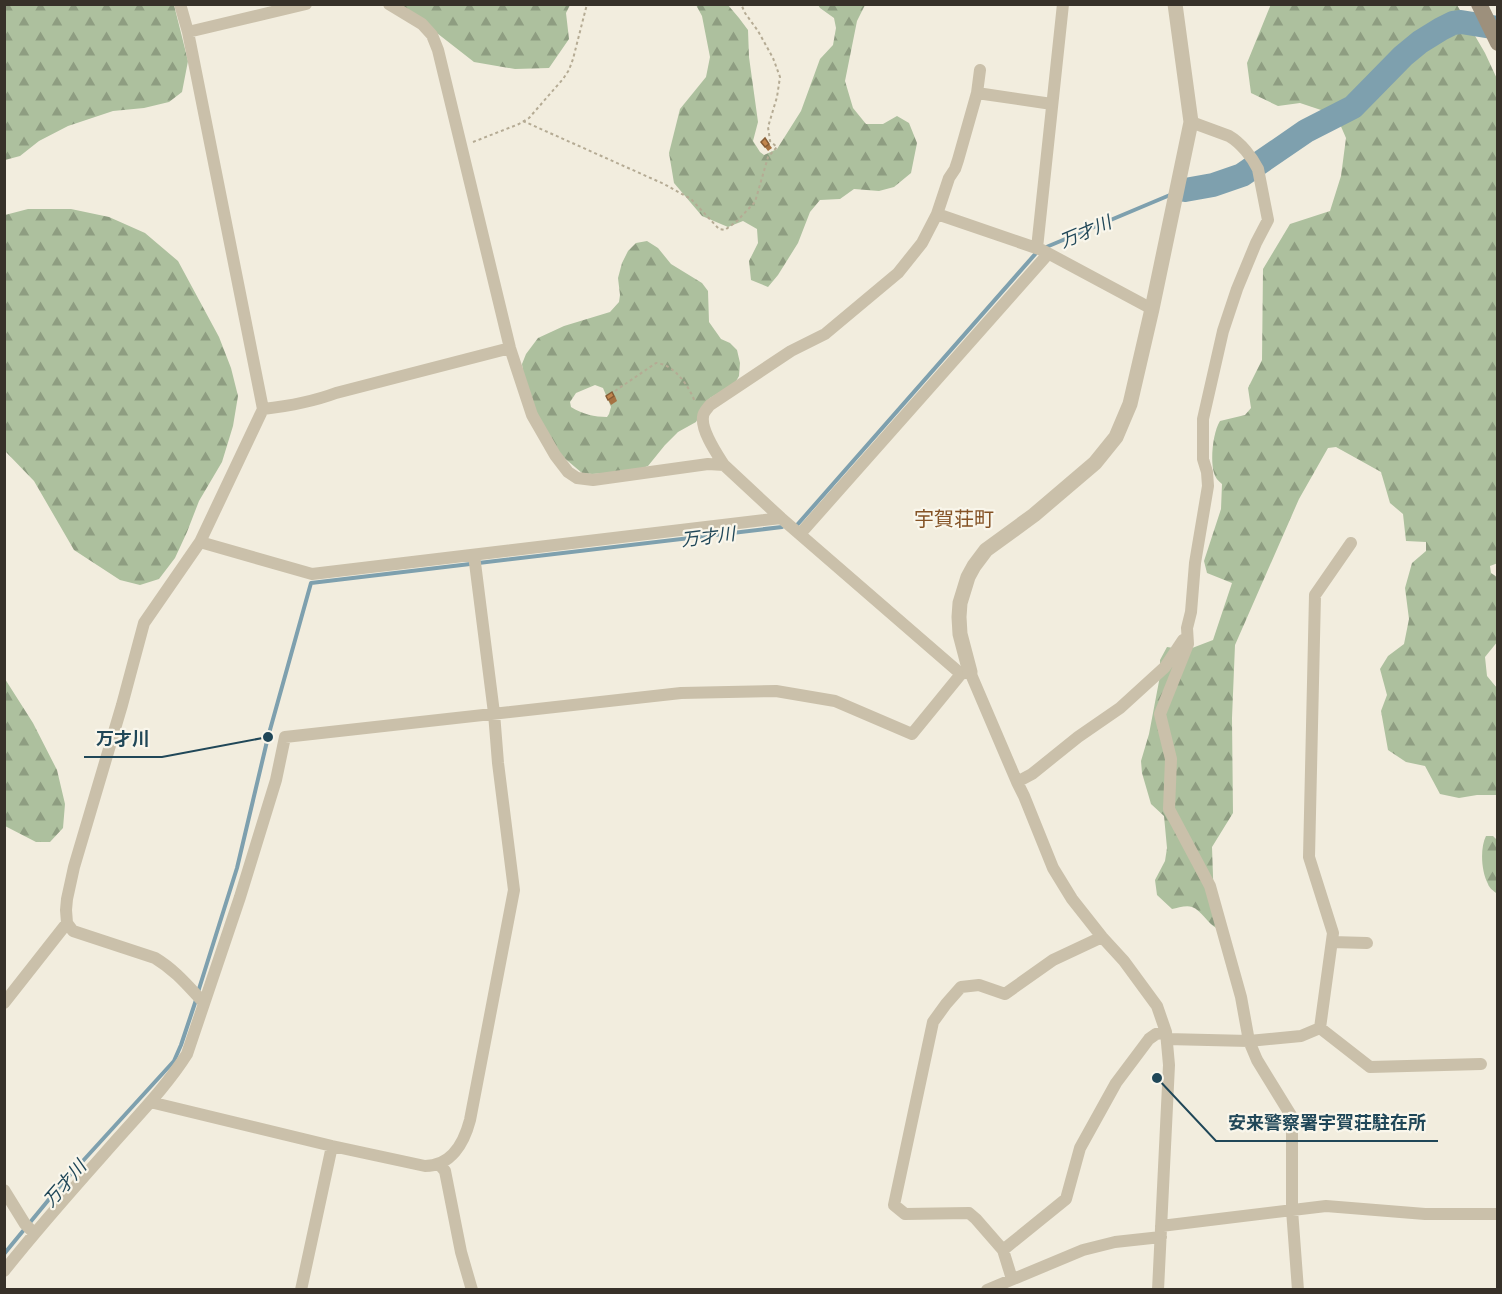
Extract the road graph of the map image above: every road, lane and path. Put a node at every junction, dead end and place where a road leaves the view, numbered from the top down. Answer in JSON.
{"nodes":[{"id":1,"x":180,"y":4,"type":"edge"},
{"id":2,"x":306,"y":4,"type":"edge"},
{"id":3,"x":389,"y":4,"type":"edge"},
{"id":4,"x":587,"y":4,"type":"edge"},
{"id":5,"x":741,"y":4,"type":"edge"},
{"id":6,"x":1063,"y":4,"type":"edge"},
{"id":7,"x":1175,"y":4,"type":"edge"},
{"id":8,"x":1481,"y":8,"type":"edge"},
{"id":9,"x":188,"y":32,"type":"junction"},
{"id":10,"x":1497,"y":43,"type":"edge"},
{"id":11,"x":980,"y":70,"type":"dead end"},
{"id":12,"x":977,"y":93,"type":"junction"},
{"id":13,"x":1052,"y":104,"type":"junction"},
{"id":14,"x":523,"y":121,"type":"junction"},
{"id":15,"x":1191,"y":122,"type":"junction"},
{"id":16,"x":462,"y":146,"type":"junction"},
{"id":17,"x":938,"y":214,"type":"junction"},
{"id":18,"x":1040,"y":250,"type":"junction"},
{"id":19,"x":1152,"y":309,"type":"junction"},
{"id":20,"x":510,"y":348,"type":"junction"},
{"id":21,"x":615,"y":391,"type":"dead end"},
{"id":22,"x":263,"y":409,"type":"junction"},
{"id":23,"x":702,"y":415,"type":"junction"},
{"id":24,"x":724,"y":465,"type":"junction"},
{"id":25,"x":781,"y":518,"type":"junction"},
{"id":26,"x":800,"y":534,"type":"junction"},
{"id":27,"x":200,"y":542,"type":"junction"},
{"id":28,"x":1351,"y":543,"type":"dead end"},
{"id":29,"x":475,"y":561,"type":"junction"},
{"id":30,"x":1187,"y":628,"type":"junction"},
{"id":31,"x":965,"y":673,"type":"junction"},
{"id":32,"x":494,"y":713,"type":"junction"},
{"id":33,"x":1017,"y":782,"type":"junction"},
{"id":34,"x":67,"y":923,"type":"junction"},
{"id":35,"x":1102,"y":937,"type":"junction"},
{"id":36,"x":1332,"y":942,"type":"junction"},
{"id":37,"x":1367,"y":943,"type":"dead end"},
{"id":38,"x":202,"y":1001,"type":"junction"},
{"id":39,"x":4,"y":1003,"type":"edge"},
{"id":40,"x":1320,"y":1028,"type":"junction"},
{"id":41,"x":1167,"y":1036,"type":"junction"},
{"id":42,"x":1249,"y":1041,"type":"junction"},
{"id":43,"x":1480,"y":1064,"type":"dead end"},
{"id":44,"x":150,"y":1102,"type":"junction"},
{"id":45,"x":332,"y":1146,"type":"junction"},
{"id":46,"x":439,"y":1164,"type":"junction"},
{"id":47,"x":4,"y":1190,"type":"edge"},
{"id":48,"x":1292,"y":1210,"type":"junction"},
{"id":49,"x":1497,"y":1214,"type":"edge"},
{"id":50,"x":30,"y":1228,"type":"junction"},
{"id":51,"x":1161,"y":1231,"type":"junction"},
{"id":52,"x":1003,"y":1250,"type":"junction"},
{"id":53,"x":4,"y":1271,"type":"edge"},
{"id":54,"x":1012,"y":1279,"type":"junction"},
{"id":55,"x":301,"y":1290,"type":"edge"},
{"id":56,"x":472,"y":1290,"type":"edge"},
{"id":57,"x":987,"y":1290,"type":"edge"},
{"id":58,"x":1158,"y":1290,"type":"edge"},
{"id":59,"x":1298,"y":1290,"type":"edge"}],
"edges":[{"from":1,"to":9,"type":"street"},
{"from":2,"to":9,"type":"street"},
{"from":3,"to":16,"type":"street"},
{"from":4,"to":14,"type":"path"},
{"from":5,"to":14,"type":"path"},
{"from":6,"to":13,"type":"street"},
{"from":7,"to":15,"type":"street"},
{"from":8,"to":10,"type":"main road"},
{"from":9,"to":22,"type":"street"},
{"from":11,"to":12,"type":"street"},
{"from":12,"to":13,"type":"street"},
{"from":12,"to":17,"type":"street"},
{"from":13,"to":18,"type":"street"},
{"from":14,"to":16,"type":"path"},
{"from":15,"to":19,"type":"street"},
{"from":15,"to":30,"type":"street"},
{"from":16,"to":20,"type":"street"},
{"from":17,"to":18,"type":"street"},
{"from":17,"to":23,"type":"street"},
{"from":18,"to":19,"type":"street"},
{"from":18,"to":26,"type":"street"},
{"from":19,"to":31,"type":"street"},
{"from":20,"to":22,"type":"street"},
{"from":20,"to":24,"type":"street"},
{"from":21,"to":23,"type":"path"},
{"from":22,"to":27,"type":"street"},
{"from":23,"to":24,"type":"street"},
{"from":24,"to":25,"type":"street"},
{"from":25,"to":26,"type":"street"},
{"from":25,"to":29,"type":"street"},
{"from":26,"to":31,"type":"street"},
{"from":27,"to":29,"type":"street"},
{"from":27,"to":34,"type":"street"},
{"from":28,"to":36,"type":"street"},
{"from":29,"to":32,"type":"street"},
{"from":30,"to":33,"type":"street"},
{"from":30,"to":42,"type":"street"},
{"from":31,"to":32,"type":"street"},
{"from":31,"to":33,"type":"street"},
{"from":32,"to":38,"type":"street"},
{"from":32,"to":46,"type":"street"},
{"from":33,"to":35,"type":"street"},
{"from":34,"to":38,"type":"street"},
{"from":34,"to":39,"type":"street"},
{"from":35,"to":41,"type":"street"},
{"from":35,"to":52,"type":"street"},
{"from":36,"to":37,"type":"street"},
{"from":36,"to":40,"type":"street"},
{"from":38,"to":44,"type":"street"},
{"from":40,"to":42,"type":"street"},
{"from":40,"to":43,"type":"street"},
{"from":41,"to":42,"type":"street"},
{"from":41,"to":51,"type":"street"},
{"from":41,"to":52,"type":"street"},
{"from":42,"to":48,"type":"street"},
{"from":44,"to":45,"type":"street"},
{"from":44,"to":50,"type":"street"},
{"from":45,"to":46,"type":"street"},
{"from":45,"to":55,"type":"street"},
{"from":46,"to":56,"type":"street"},
{"from":47,"to":50,"type":"street"},
{"from":48,"to":49,"type":"street"},
{"from":48,"to":51,"type":"street"},
{"from":48,"to":59,"type":"street"},
{"from":50,"to":53,"type":"street"},
{"from":51,"to":54,"type":"street"},
{"from":51,"to":58,"type":"street"},
{"from":52,"to":54,"type":"street"},
{"from":54,"to":57,"type":"street"}]}
